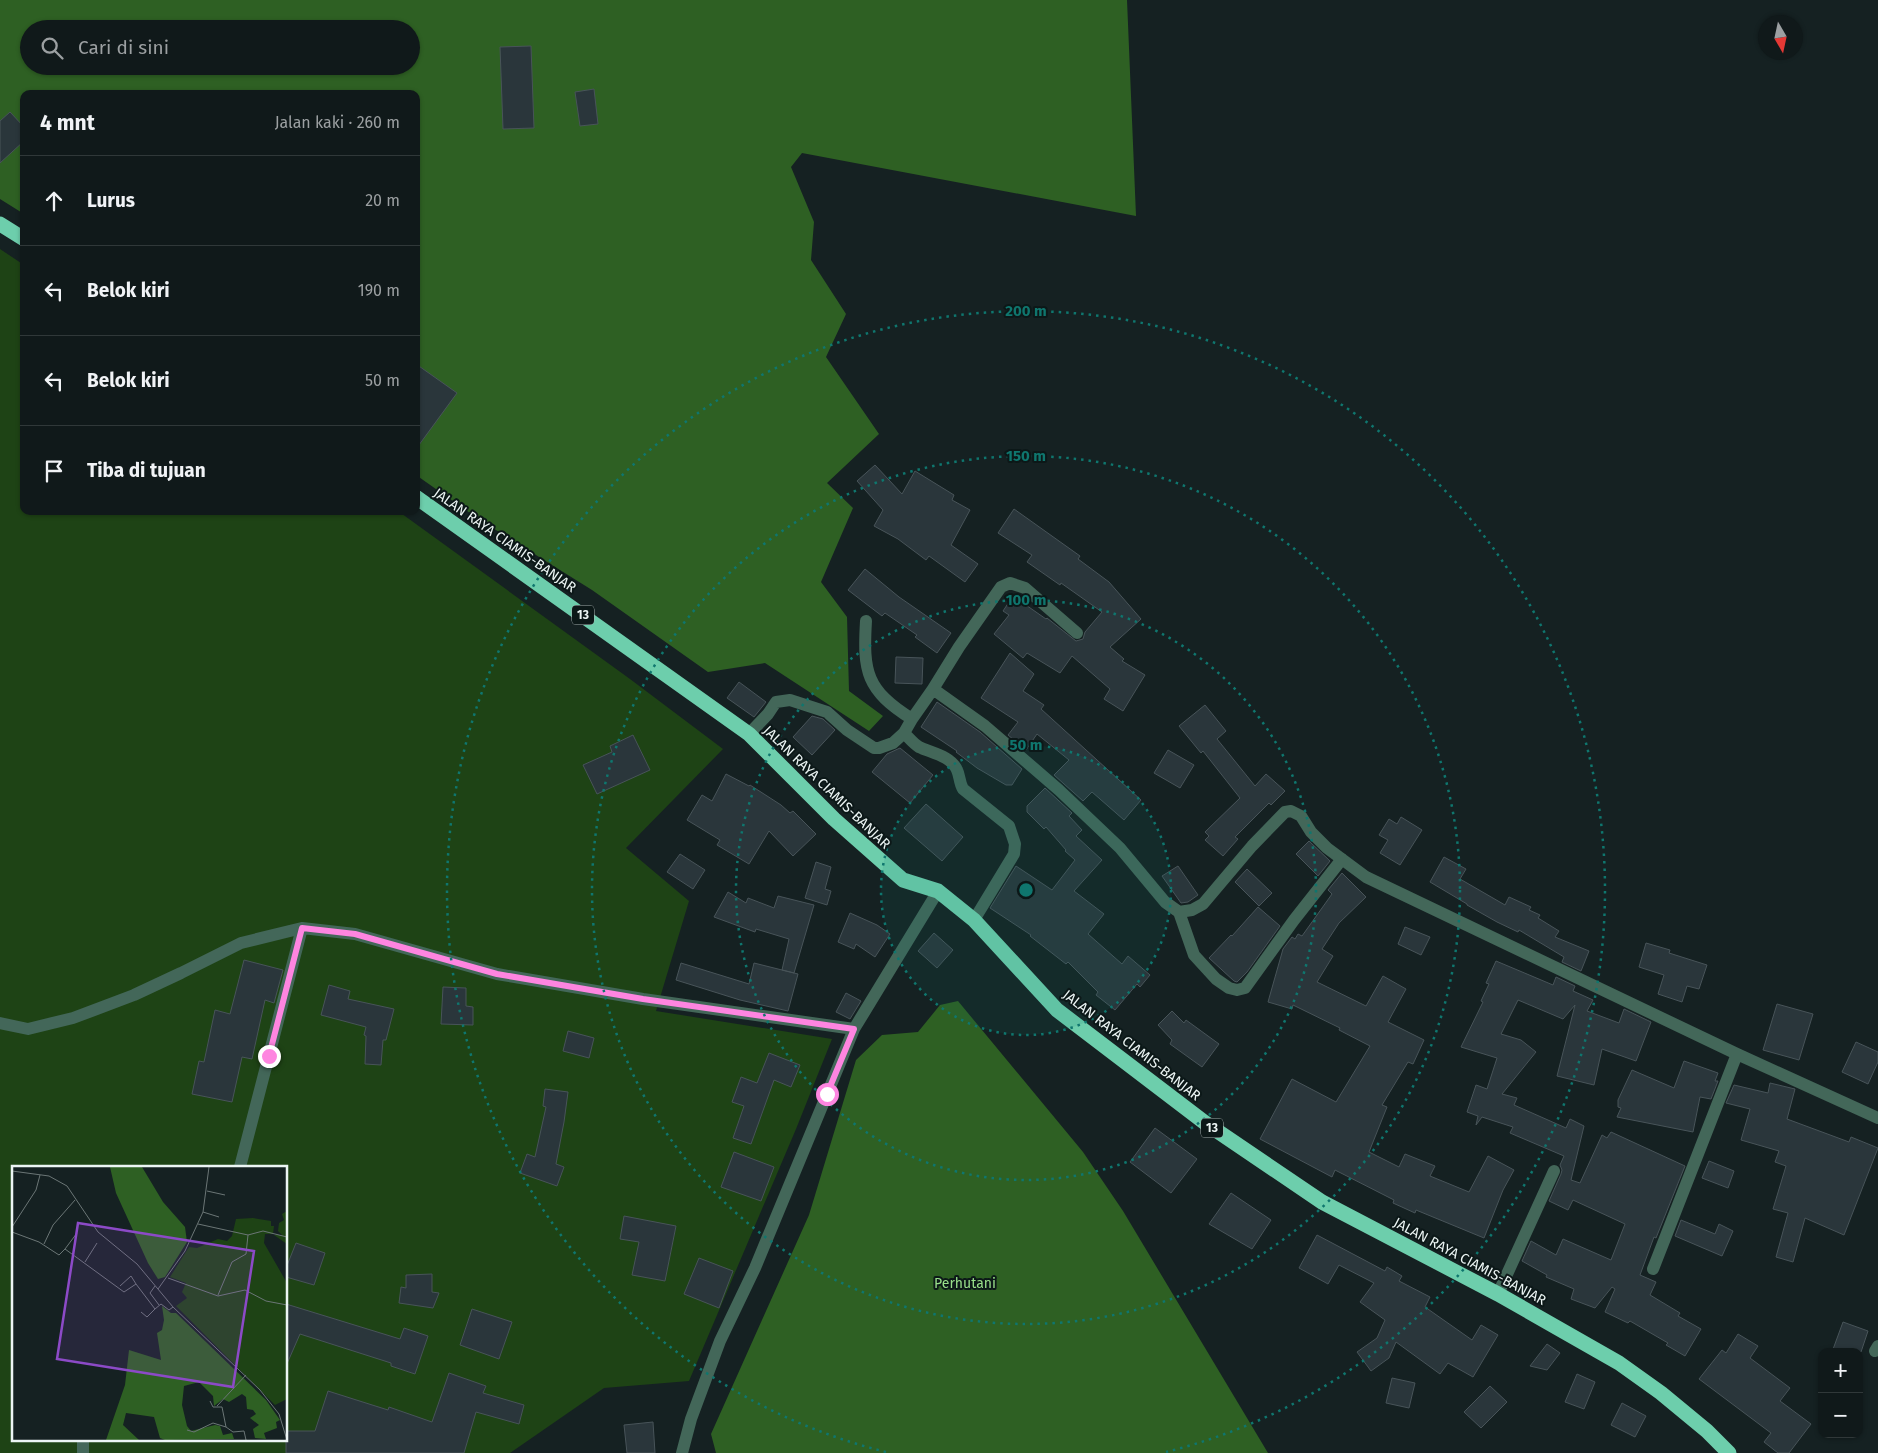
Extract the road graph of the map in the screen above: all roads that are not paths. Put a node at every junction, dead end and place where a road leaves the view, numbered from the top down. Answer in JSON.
{"nodes":[{"id":1,"x":0,"y":224,"type":"edge"},
{"id":2,"x":20,"y":236,"type":"edge"},
{"id":3,"x":420,"y":500,"type":"edge"},
{"id":4,"x":866,"y":621,"type":"dead end"},
{"id":5,"x":1077,"y":633,"type":"dead end"},
{"id":6,"x":933,"y":689,"type":"junction"},
{"id":7,"x":912,"y":719,"type":"junction"},
{"id":8,"x":904,"y":733,"type":"junction"},
{"id":9,"x":749,"y":734,"type":"junction"},
{"id":10,"x":1342,"y":860,"type":"junction"},
{"id":11,"x":938,"y":891,"type":"junction"},
{"id":12,"x":1179,"y":912,"type":"junction"},
{"id":13,"x":974,"y":920,"type":"junction"},
{"id":14,"x":302,"y":928,"type":"junction"},
{"id":15,"x":0,"y":1023,"type":"edge"},
{"id":16,"x":854,"y":1029,"type":"junction"},
{"id":17,"x":1738,"y":1054,"type":"junction"},
{"id":18,"x":1878,"y":1118,"type":"edge"},
{"id":19,"x":240,"y":1166,"type":"edge"},
{"id":20,"x":1554,"y":1171,"type":"dead end"},
{"id":21,"x":1653,"y":1270,"type":"dead end"},
{"id":22,"x":1498,"y":1294,"type":"junction"},
{"id":23,"x":83,"y":1440,"type":"edge"},
{"id":24,"x":83,"y":1453,"type":"edge"},
{"id":25,"x":682,"y":1453,"type":"edge"},
{"id":26,"x":1729,"y":1453,"type":"edge"}],
"edges":[{"from":1,"to":2,"type":"highway"},
{"from":3,"to":9,"type":"highway","name":"JALAN RAYA CIAMIS-BANJAR","number":"13"},
{"from":4,"to":7,"type":"street"},
{"from":5,"to":6,"type":"street"},
{"from":6,"to":7,"type":"street"},
{"from":6,"to":12,"type":"street"},
{"from":7,"to":8,"type":"street"},
{"from":8,"to":9,"type":"street"},
{"from":8,"to":13,"type":"street"},
{"from":9,"to":11,"type":"highway","name":"JALAN RAYA CIAMIS-BANJAR","number":"13"},
{"from":10,"to":12,"type":"street"},
{"from":10,"to":12,"type":"street"},
{"from":10,"to":17,"type":"street"},
{"from":11,"to":13,"type":"highway","name":"JALAN RAYA CIAMIS-BANJAR","number":"13"},
{"from":11,"to":16,"type":"street"},
{"from":13,"to":22,"type":"highway","name":"JALAN RAYA CIAMIS-BANJAR","number":"13"},
{"from":14,"to":15,"type":"street"},
{"from":14,"to":16,"type":"street"},
{"from":14,"to":19,"type":"street"},
{"from":16,"to":25,"type":"street"},
{"from":17,"to":18,"type":"street"},
{"from":17,"to":21,"type":"street"},
{"from":20,"to":22,"type":"street"},
{"from":22,"to":26,"type":"highway","name":"JALAN RAYA CIAMIS-BANJAR","number":"13"},
{"from":23,"to":24,"type":"street"}]}
